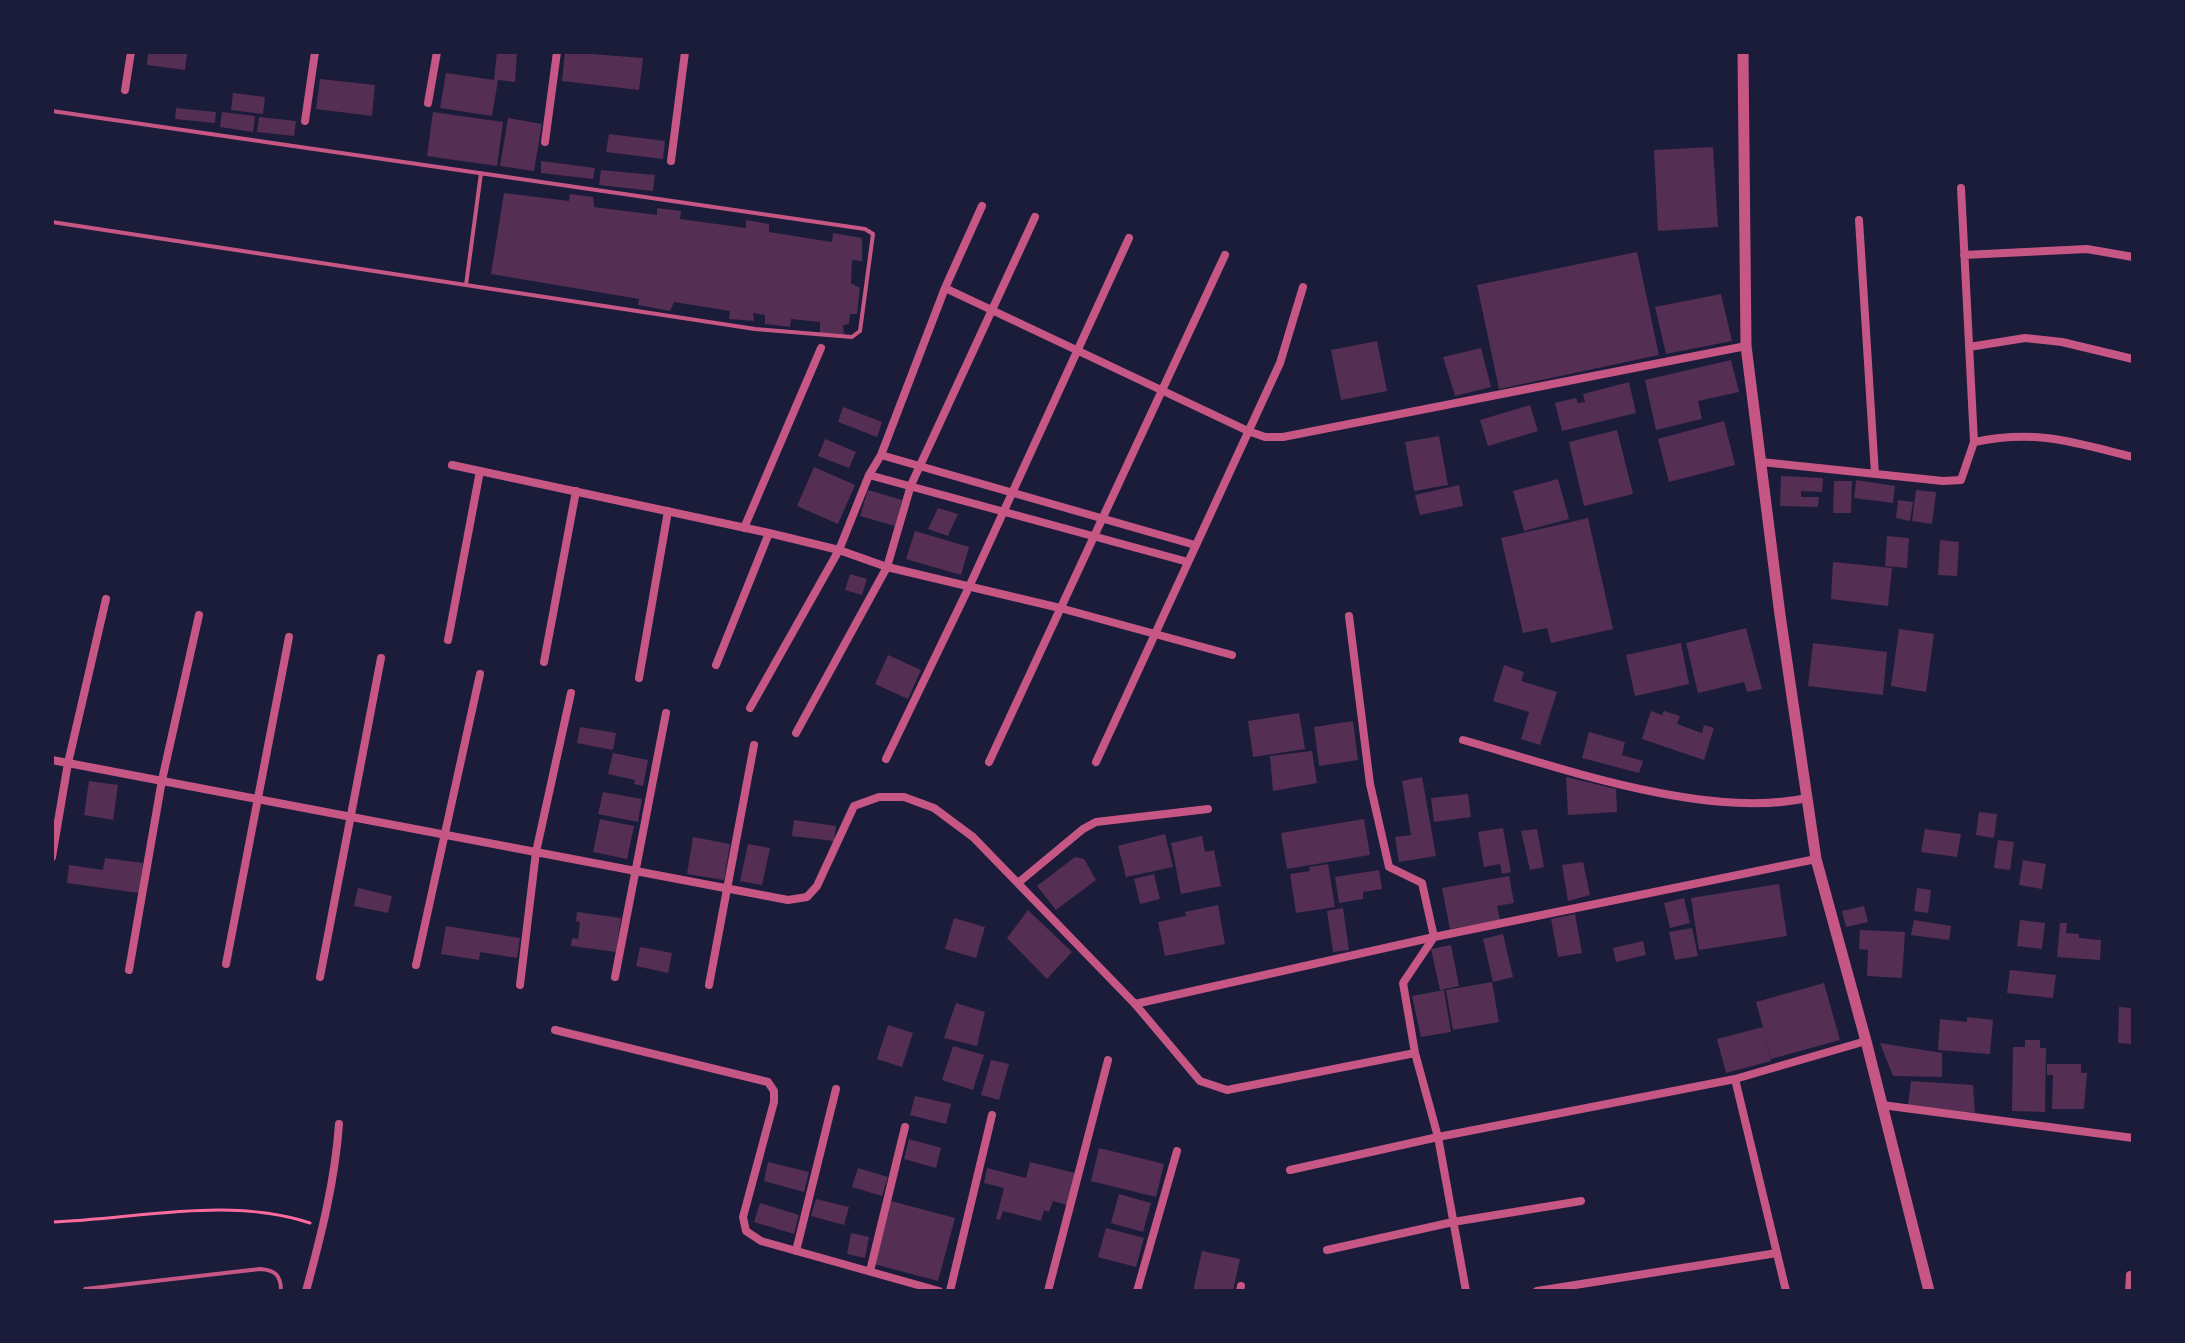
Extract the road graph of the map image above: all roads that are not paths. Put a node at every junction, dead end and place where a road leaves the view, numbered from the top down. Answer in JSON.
{"nodes":[{"id":1,"x":131,"y":52,"type":"edge"},
{"id":2,"x":315,"y":52,"type":"edge"},
{"id":3,"x":437,"y":52,"type":"edge"},
{"id":4,"x":557,"y":52,"type":"edge"},
{"id":5,"x":685,"y":52,"type":"edge"},
{"id":6,"x":1743,"y":52,"type":"edge"},
{"id":7,"x":125,"y":90,"type":"dead end"},
{"id":8,"x":428,"y":103,"type":"dead end"},
{"id":9,"x":52,"y":111,"type":"edge"},
{"id":10,"x":305,"y":121,"type":"dead end"},
{"id":11,"x":545,"y":142,"type":"dead end"},
{"id":12,"x":671,"y":161,"type":"dead end"},
{"id":13,"x":481,"y":173,"type":"junction"},
{"id":14,"x":1961,"y":188,"type":"dead end"},
{"id":15,"x":982,"y":206,"type":"dead end"},
{"id":16,"x":1035,"y":217,"type":"dead end"},
{"id":17,"x":1859,"y":220,"type":"dead end"},
{"id":18,"x":52,"y":222,"type":"edge"},
{"id":19,"x":1129,"y":238,"type":"dead end"},
{"id":20,"x":1225,"y":255,"type":"dead end"},
{"id":21,"x":1964,"y":255,"type":"junction"},
{"id":22,"x":2133,"y":257,"type":"edge"},
{"id":23,"x":466,"y":286,"type":"junction"},
{"id":24,"x":1303,"y":287,"type":"dead end"},
{"id":25,"x":945,"y":288,"type":"junction"},
{"id":26,"x":991,"y":310,"type":"junction"},
{"id":27,"x":1746,"y":346,"type":"junction"},
{"id":28,"x":1969,"y":347,"type":"junction"},
{"id":29,"x":821,"y":348,"type":"dead end"},
{"id":30,"x":1076,"y":350,"type":"junction"},
{"id":31,"x":2133,"y":359,"type":"edge"},
{"id":32,"x":1162,"y":391,"type":"junction"},
{"id":33,"x":1248,"y":431,"type":"junction"},
{"id":34,"x":1974,"y":442,"type":"junction"},
{"id":35,"x":881,"y":455,"type":"junction"},
{"id":36,"x":2133,"y":457,"type":"edge"},
{"id":37,"x":1761,"y":462,"type":"junction"},
{"id":38,"x":452,"y":465,"type":"dead end"},
{"id":39,"x":919,"y":467,"type":"junction"},
{"id":40,"x":480,"y":471,"type":"junction"},
{"id":41,"x":1875,"y":474,"type":"junction"},
{"id":42,"x":869,"y":475,"type":"junction"},
{"id":43,"x":911,"y":485,"type":"junction"},
{"id":44,"x":576,"y":491,"type":"junction"},
{"id":45,"x":1011,"y":493,"type":"junction"},
{"id":46,"x":1002,"y":510,"type":"junction"},
{"id":47,"x":668,"y":511,"type":"junction"},
{"id":48,"x":1102,"y":518,"type":"junction"},
{"id":49,"x":744,"y":528,"type":"junction"},
{"id":50,"x":769,"y":533,"type":"junction"},
{"id":51,"x":1094,"y":536,"type":"junction"},
{"id":52,"x":1195,"y":545,"type":"junction"},
{"id":53,"x":839,"y":550,"type":"junction"},
{"id":54,"x":1188,"y":562,"type":"junction"},
{"id":55,"x":887,"y":567,"type":"junction"},
{"id":56,"x":969,"y":587,"type":"junction"},
{"id":57,"x":106,"y":599,"type":"dead end"},
{"id":58,"x":1060,"y":608,"type":"junction"},
{"id":59,"x":199,"y":615,"type":"dead end"},
{"id":60,"x":1349,"y":616,"type":"dead end"},
{"id":61,"x":1155,"y":634,"type":"junction"},
{"id":62,"x":289,"y":637,"type":"dead end"},
{"id":63,"x":448,"y":640,"type":"dead end"},
{"id":64,"x":1232,"y":655,"type":"dead end"},
{"id":65,"x":381,"y":658,"type":"dead end"},
{"id":66,"x":544,"y":662,"type":"dead end"},
{"id":67,"x":716,"y":665,"type":"dead end"},
{"id":68,"x":480,"y":674,"type":"dead end"},
{"id":69,"x":639,"y":678,"type":"dead end"},
{"id":70,"x":571,"y":693,"type":"dead end"},
{"id":71,"x":750,"y":708,"type":"dead end"},
{"id":72,"x":666,"y":713,"type":"dead end"},
{"id":73,"x":796,"y":733,"type":"dead end"},
{"id":74,"x":1463,"y":740,"type":"dead end"},
{"id":75,"x":754,"y":745,"type":"dead end"},
{"id":76,"x":886,"y":759,"type":"dead end"},
{"id":77,"x":52,"y":760,"type":"edge"},
{"id":78,"x":989,"y":762,"type":"dead end"},
{"id":79,"x":1096,"y":762,"type":"dead end"},
{"id":80,"x":68,"y":763,"type":"junction"},
{"id":81,"x":162,"y":780,"type":"junction"},
{"id":82,"x":257,"y":798,"type":"junction"},
{"id":83,"x":1807,"y":798,"type":"junction"},
{"id":84,"x":1208,"y":809,"type":"dead end"},
{"id":85,"x":349,"y":816,"type":"junction"},
{"id":86,"x":445,"y":835,"type":"junction"},
{"id":87,"x":536,"y":852,"type":"junction"},
{"id":88,"x":52,"y":857,"type":"edge"},
{"id":89,"x":1816,"y":859,"type":"junction"},
{"id":90,"x":635,"y":871,"type":"junction"},
{"id":91,"x":1018,"y":883,"type":"junction"},
{"id":92,"x":727,"y":888,"type":"junction"},
{"id":93,"x":1434,"y":937,"type":"junction"},
{"id":94,"x":226,"y":964,"type":"dead end"},
{"id":95,"x":416,"y":965,"type":"dead end"},
{"id":96,"x":129,"y":970,"type":"dead end"},
{"id":97,"x":320,"y":977,"type":"dead end"},
{"id":98,"x":615,"y":977,"type":"dead end"},
{"id":99,"x":520,"y":985,"type":"dead end"},
{"id":100,"x":709,"y":985,"type":"dead end"},
{"id":101,"x":1135,"y":1004,"type":"junction"},
{"id":102,"x":555,"y":1030,"type":"dead end"},
{"id":103,"x":1866,"y":1041,"type":"junction"},
{"id":104,"x":1415,"y":1053,"type":"junction"},
{"id":105,"x":1108,"y":1060,"type":"dead end"},
{"id":106,"x":1735,"y":1079,"type":"junction"},
{"id":107,"x":836,"y":1089,"type":"dead end"},
{"id":108,"x":1882,"y":1105,"type":"junction"},
{"id":109,"x":992,"y":1115,"type":"dead end"},
{"id":110,"x":339,"y":1124,"type":"dead end"},
{"id":111,"x":905,"y":1127,"type":"dead end"},
{"id":112,"x":1438,"y":1137,"type":"junction"},
{"id":113,"x":2133,"y":1138,"type":"edge"},
{"id":114,"x":1177,"y":1151,"type":"dead end"},
{"id":115,"x":1290,"y":1170,"type":"dead end"},
{"id":116,"x":1581,"y":1201,"type":"dead end"},
{"id":117,"x":1453,"y":1222,"type":"junction"},
{"id":118,"x":1327,"y":1250,"type":"dead end"},
{"id":119,"x":796,"y":1251,"type":"junction"},
{"id":120,"x":1777,"y":1253,"type":"junction"},
{"id":121,"x":870,"y":1271,"type":"junction"},
{"id":122,"x":2130,"y":1275,"type":"dead end"},
{"id":123,"x":85,"y":1289,"type":"dead end"},
{"id":124,"x":281,"y":1291,"type":"edge"},
{"id":125,"x":306,"y":1291,"type":"edge"},
{"id":126,"x":939,"y":1291,"type":"edge"},
{"id":127,"x":950,"y":1291,"type":"edge"},
{"id":128,"x":1048,"y":1291,"type":"edge"},
{"id":129,"x":1137,"y":1291,"type":"edge"},
{"id":130,"x":1466,"y":1291,"type":"edge"},
{"id":131,"x":1537,"y":1291,"type":"edge"},
{"id":132,"x":1786,"y":1291,"type":"edge"},
{"id":133,"x":1929,"y":1291,"type":"edge"},
{"id":134,"x":2129,"y":1291,"type":"edge"}],
"edges":[{"from":1,"to":7,"type":"street"},
{"from":2,"to":10,"type":"street"},
{"from":3,"to":8,"type":"street"},
{"from":4,"to":11,"type":"street"},
{"from":5,"to":12,"type":"street"},
{"from":6,"to":27,"type":"street"},
{"from":9,"to":13,"type":"lane"},
{"from":13,"to":23,"type":"lane"},
{"from":13,"to":23,"type":"lane"},
{"from":14,"to":21,"type":"street"},
{"from":15,"to":25,"type":"street"},
{"from":16,"to":26,"type":"street"},
{"from":17,"to":41,"type":"street"},
{"from":18,"to":23,"type":"lane"},
{"from":19,"to":30,"type":"street"},
{"from":20,"to":32,"type":"street"},
{"from":21,"to":22,"type":"street"},
{"from":21,"to":28,"type":"street"},
{"from":24,"to":33,"type":"street"},
{"from":25,"to":26,"type":"street"},
{"from":25,"to":35,"type":"street"},
{"from":26,"to":30,"type":"street"},
{"from":26,"to":39,"type":"street"},
{"from":27,"to":33,"type":"street"},
{"from":27,"to":37,"type":"street"},
{"from":28,"to":31,"type":"street"},
{"from":28,"to":34,"type":"street"},
{"from":29,"to":49,"type":"street"},
{"from":30,"to":32,"type":"street"},
{"from":30,"to":45,"type":"street"},
{"from":32,"to":33,"type":"street"},
{"from":32,"to":48,"type":"street"},
{"from":33,"to":52,"type":"street"},
{"from":34,"to":36,"type":"street"},
{"from":34,"to":41,"type":"street"},
{"from":35,"to":39,"type":"street"},
{"from":35,"to":42,"type":"street"},
{"from":37,"to":41,"type":"street"},
{"from":37,"to":83,"type":"street"},
{"from":38,"to":40,"type":"street"},
{"from":39,"to":43,"type":"street"},
{"from":39,"to":45,"type":"street"},
{"from":40,"to":44,"type":"street"},
{"from":40,"to":63,"type":"street"},
{"from":42,"to":43,"type":"street"},
{"from":42,"to":53,"type":"street"},
{"from":43,"to":46,"type":"street"},
{"from":43,"to":55,"type":"street"},
{"from":44,"to":47,"type":"street"},
{"from":44,"to":66,"type":"street"},
{"from":45,"to":46,"type":"street"},
{"from":45,"to":48,"type":"street"},
{"from":46,"to":51,"type":"street"},
{"from":46,"to":56,"type":"street"},
{"from":47,"to":49,"type":"street"},
{"from":47,"to":69,"type":"street"},
{"from":48,"to":51,"type":"street"},
{"from":48,"to":52,"type":"street"},
{"from":49,"to":50,"type":"street"},
{"from":50,"to":53,"type":"street"},
{"from":50,"to":67,"type":"street"},
{"from":51,"to":54,"type":"street"},
{"from":51,"to":58,"type":"street"},
{"from":52,"to":54,"type":"street"},
{"from":53,"to":55,"type":"street"},
{"from":53,"to":71,"type":"street"},
{"from":54,"to":61,"type":"street"},
{"from":55,"to":56,"type":"street"},
{"from":55,"to":73,"type":"street"},
{"from":56,"to":58,"type":"street"},
{"from":56,"to":76,"type":"street"},
{"from":57,"to":80,"type":"street"},
{"from":58,"to":61,"type":"street"},
{"from":58,"to":78,"type":"street"},
{"from":59,"to":81,"type":"street"},
{"from":60,"to":93,"type":"street"},
{"from":61,"to":64,"type":"street"},
{"from":61,"to":79,"type":"street"},
{"from":62,"to":82,"type":"street"},
{"from":65,"to":85,"type":"street"},
{"from":68,"to":86,"type":"street"},
{"from":70,"to":87,"type":"street"},
{"from":72,"to":90,"type":"street"},
{"from":74,"to":83,"type":"street"},
{"from":75,"to":92,"type":"street"},
{"from":77,"to":80,"type":"street"},
{"from":80,"to":81,"type":"street"},
{"from":80,"to":88,"type":"street"},
{"from":81,"to":82,"type":"street"},
{"from":81,"to":96,"type":"street"},
{"from":82,"to":85,"type":"street"},
{"from":82,"to":94,"type":"street"},
{"from":83,"to":89,"type":"street"},
{"from":84,"to":91,"type":"street"},
{"from":85,"to":86,"type":"street"},
{"from":85,"to":97,"type":"street"},
{"from":86,"to":87,"type":"street"},
{"from":86,"to":95,"type":"street"},
{"from":87,"to":90,"type":"street"},
{"from":87,"to":99,"type":"street"},
{"from":89,"to":93,"type":"street"},
{"from":89,"to":103,"type":"street"},
{"from":90,"to":92,"type":"street"},
{"from":90,"to":98,"type":"street"},
{"from":91,"to":92,"type":"street"},
{"from":91,"to":101,"type":"street"},
{"from":92,"to":100,"type":"street"},
{"from":93,"to":101,"type":"street"},
{"from":93,"to":104,"type":"street"},
{"from":101,"to":104,"type":"street"},
{"from":102,"to":119,"type":"street"},
{"from":103,"to":106,"type":"street"},
{"from":103,"to":108,"type":"street"},
{"from":104,"to":112,"type":"street"},
{"from":105,"to":128,"type":"street"},
{"from":106,"to":112,"type":"street"},
{"from":106,"to":120,"type":"street"},
{"from":107,"to":119,"type":"street"},
{"from":108,"to":113,"type":"street"},
{"from":108,"to":133,"type":"street"},
{"from":109,"to":127,"type":"street"},
{"from":110,"to":125,"type":"street"},
{"from":111,"to":121,"type":"street"},
{"from":112,"to":115,"type":"street"},
{"from":112,"to":117,"type":"street"},
{"from":114,"to":129,"type":"street"},
{"from":116,"to":117,"type":"street"},
{"from":117,"to":118,"type":"street"},
{"from":117,"to":130,"type":"street"},
{"from":119,"to":121,"type":"street"},
{"from":120,"to":131,"type":"street"},
{"from":120,"to":132,"type":"street"},
{"from":121,"to":126,"type":"street"},
{"from":122,"to":134,"type":"street"},
{"from":123,"to":124,"type":"lane"}]}
